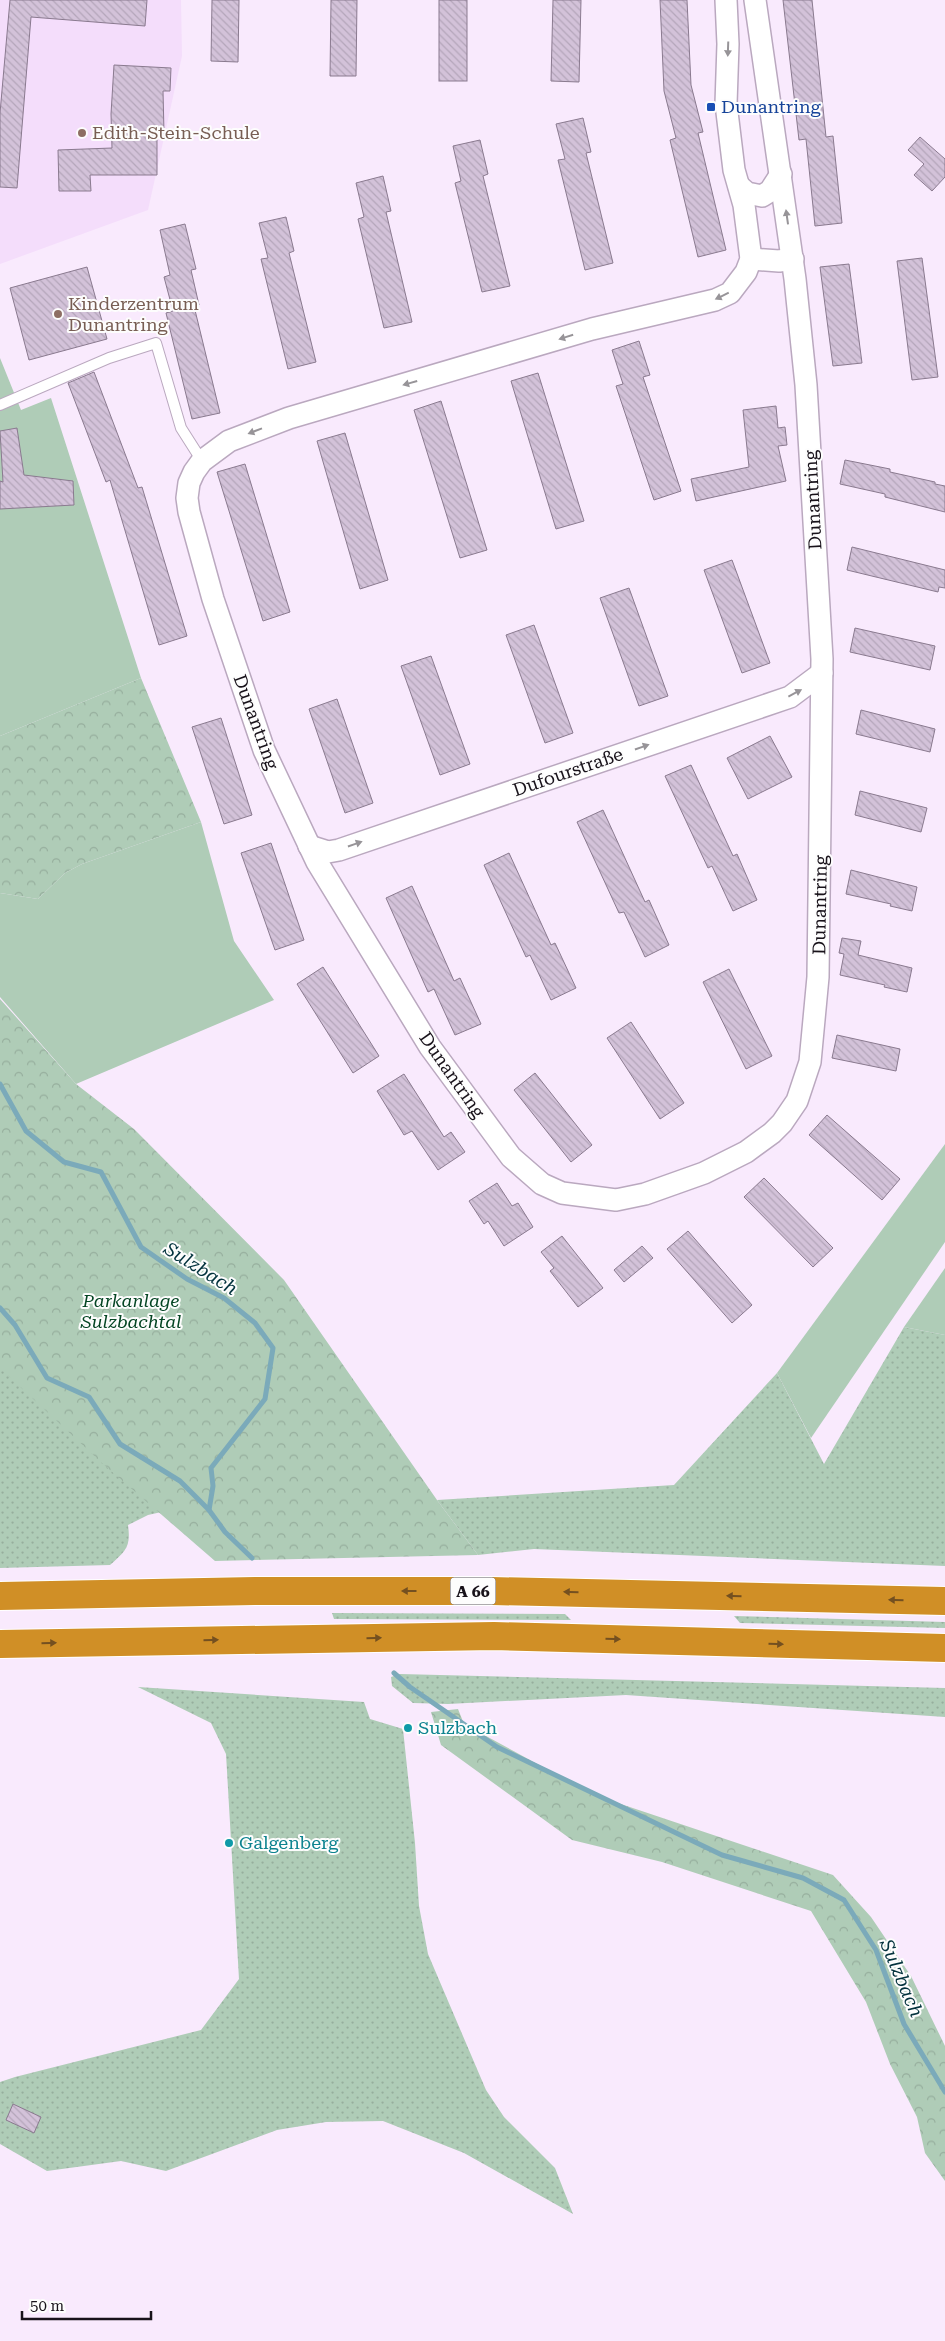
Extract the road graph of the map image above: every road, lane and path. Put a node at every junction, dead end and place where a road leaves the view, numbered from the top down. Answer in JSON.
{"nodes":[{"id":1,"x":726,"y":0,"type":"edge"},
{"id":2,"x":755,"y":0,"type":"edge"},
{"id":3,"x":781,"y":174,"type":"junction"},
{"id":4,"x":739,"y":186,"type":"junction"},
{"id":5,"x":751,"y":259,"type":"junction"},
{"id":6,"x":793,"y":259,"type":"junction"},
{"id":7,"x":0,"y":405,"type":"edge"},
{"id":8,"x":202,"y":461,"type":"junction"},
{"id":9,"x":822,"y":673,"type":"junction"},
{"id":10,"x":308,"y":846,"type":"junction"},
{"id":11,"x":0,"y":1596,"type":"edge"},
{"id":12,"x":945,"y":1601,"type":"edge"},
{"id":13,"x":0,"y":1644,"type":"edge"},
{"id":14,"x":945,"y":1648,"type":"edge"}],
"edges":[{"from":1,"to":4,"type":"street","one_way":true},
{"from":2,"to":3,"type":"street","name":"Dunantring"},
{"from":3,"to":4,"type":"street"},
{"from":6,"to":3,"type":"street","name":"Dunantring","one_way":true},
{"from":4,"to":5,"type":"street"},
{"from":5,"to":6,"type":"street"},
{"from":5,"to":8,"type":"street","name":"Dunantring","one_way":true},
{"from":6,"to":9,"type":"street","name":"Dunantring"},
{"from":7,"to":8,"type":"lane"},
{"from":8,"to":10,"type":"street","name":"Dunantring"},
{"from":10,"to":9,"type":"street","name":"Dufourstraße","one_way":true},
{"from":9,"to":10,"type":"street","name":"Dunantring"},
{"from":12,"to":11,"type":"highway","number":"A 66","one_way":true},
{"from":13,"to":14,"type":"highway","one_way":true}]}
